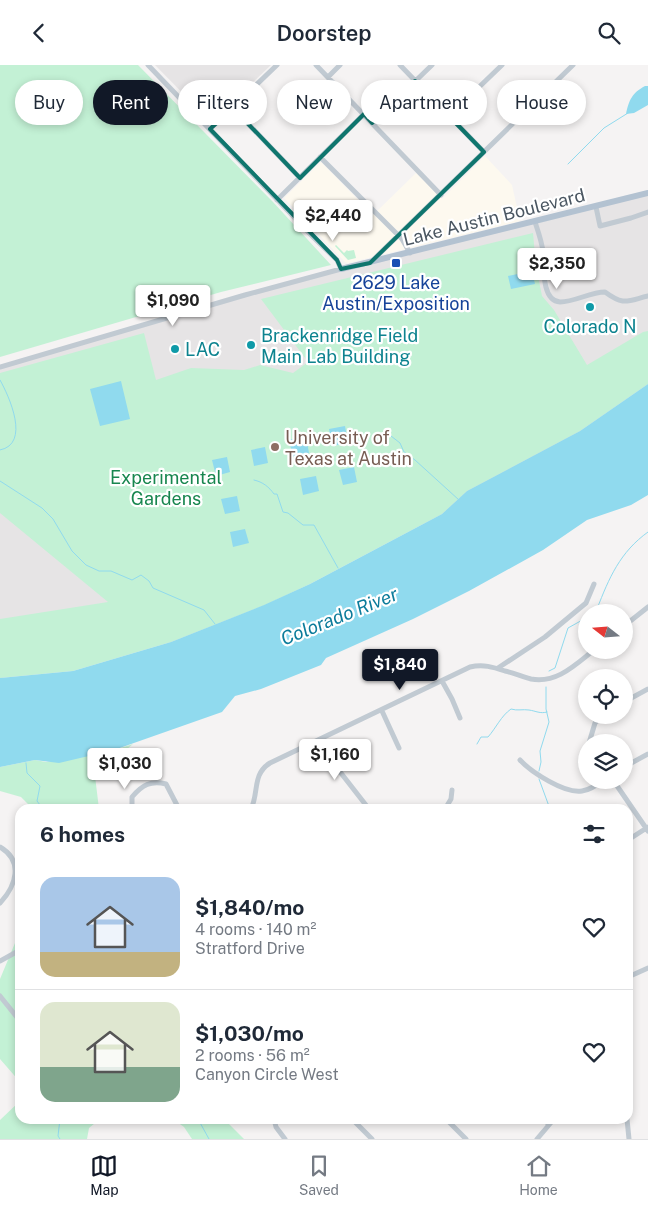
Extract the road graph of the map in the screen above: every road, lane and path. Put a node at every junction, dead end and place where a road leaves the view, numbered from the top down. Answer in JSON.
{"nodes":[{"id":1,"x":148,"y":65,"type":"edge"},
{"id":2,"x":277,"y":65,"type":"edge"},
{"id":3,"x":316,"y":65,"type":"edge"},
{"id":4,"x":340,"y":65,"type":"edge"},
{"id":5,"x":400,"y":65,"type":"edge"},
{"id":6,"x":432,"y":65,"type":"edge"},
{"id":7,"x":502,"y":65,"type":"edge"},
{"id":8,"x":573,"y":65,"type":"edge"},
{"id":9,"x":328,"y":77,"type":"junction"},
{"id":10,"x":262,"y":80,"type":"edge"},
{"id":11,"x":414,"y":80,"type":"edge"},
{"id":12,"x":416,"y":80,"type":"edge"},
{"id":13,"x":486,"y":80,"type":"edge"},
{"id":14,"x":361,"y":111,"type":"edge"},
{"id":15,"x":361,"y":117,"type":"edge"},
{"id":16,"x":214,"y":125,"type":"edge"},
{"id":17,"x":249,"y":125,"type":"edge"},
{"id":18,"x":374,"y":125,"type":"edge"},
{"id":19,"x":458,"y":125,"type":"edge"},
{"id":20,"x":210,"y":129,"type":"junction"},
{"id":21,"x":484,"y":151,"type":"junction"},
{"id":22,"x":320,"y":157,"type":"junction"},
{"id":23,"x":300,"y":178,"type":"junction"},
{"id":24,"x":648,"y":193,"type":"edge"},
{"id":25,"x":441,"y":195,"type":"junction"},
{"id":26,"x":277,"y":200,"type":"junction"},
{"id":27,"x":596,"y":207,"type":"junction"},
{"id":28,"x":648,"y":212,"type":"edge"},
{"id":29,"x":535,"y":222,"type":"junction"},
{"id":30,"x":398,"y":236,"type":"junction"},
{"id":31,"x":410,"y":253,"type":"junction"},
{"id":32,"x":370,"y":263,"type":"junction"},
{"id":33,"x":341,"y":269,"type":"junction"},
{"id":34,"x":648,"y":295,"type":"edge"},
{"id":35,"x":0,"y":367,"type":"edge"},
{"id":36,"x":594,"y":584,"type":"dead end"},
{"id":37,"x":648,"y":607,"type":"edge"},
{"id":38,"x":633,"y":619,"type":"edge"},
{"id":39,"x":582,"y":659,"type":"edge"},
{"id":40,"x":498,"y":668,"type":"junction"},
{"id":41,"x":442,"y":681,"type":"junction"},
{"id":42,"x":648,"y":689,"type":"edge"},
{"id":43,"x":633,"y":697,"type":"edge"},
{"id":44,"x":382,"y":711,"type":"junction"},
{"id":45,"x":460,"y":718,"type":"dead end"},
{"id":46,"x":316,"y":741,"type":"junction"},
{"id":47,"x":398,"y":749,"type":"dead end"},
{"id":48,"x":648,"y":754,"type":"edge"},
{"id":49,"x":520,"y":760,"type":"dead end"},
{"id":50,"x":633,"y":762,"type":"edge"},
{"id":51,"x":587,"y":789,"type":"edge"},
{"id":52,"x":619,"y":789,"type":"edge"},
{"id":53,"x":452,"y":790,"type":"dead end"},
{"id":54,"x":132,"y":804,"type":"edge"},
{"id":55,"x":176,"y":804,"type":"edge"},
{"id":56,"x":253,"y":804,"type":"edge"},
{"id":57,"x":365,"y":804,"type":"edge"},
{"id":58,"x":448,"y":804,"type":"edge"},
{"id":59,"x":630,"y":804,"type":"edge"},
{"id":60,"x":633,"y":809,"type":"edge"},
{"id":61,"x":647,"y":829,"type":"edge"},
{"id":62,"x":633,"y":837,"type":"edge"},
{"id":63,"x":0,"y":847,"type":"edge"},
{"id":64,"x":15,"y":864,"type":"edge"},
{"id":65,"x":15,"y":871,"type":"edge"},
{"id":66,"x":0,"y":903,"type":"edge"},
{"id":67,"x":15,"y":953,"type":"edge"},
{"id":68,"x":0,"y":961,"type":"edge"},
{"id":69,"x":648,"y":968,"type":"edge"},
{"id":70,"x":633,"y":975,"type":"edge"},
{"id":71,"x":0,"y":996,"type":"edge"},
{"id":72,"x":15,"y":1015,"type":"edge"},
{"id":73,"x":275,"y":1124,"type":"edge"},
{"id":74,"x":357,"y":1124,"type":"edge"},
{"id":75,"x":451,"y":1124,"type":"edge"},
{"id":76,"x":628,"y":1124,"type":"edge"},
{"id":77,"x":549,"y":1125,"type":"edge"},
{"id":78,"x":284,"y":1139,"type":"edge"},
{"id":79,"x":372,"y":1139,"type":"edge"},
{"id":80,"x":466,"y":1139,"type":"edge"},
{"id":81,"x":537,"y":1139,"type":"edge"},
{"id":82,"x":629,"y":1139,"type":"edge"}],
"edges":[{"from":1,"to":20,"type":"street"},
{"from":2,"to":10,"type":"street"},
{"from":3,"to":9,"type":"street"},
{"from":4,"to":9,"type":"street"},
{"from":5,"to":11,"type":"street"},
{"from":6,"to":12,"type":"street"},
{"from":7,"to":13,"type":"street"},
{"from":8,"to":21,"type":"street"},
{"from":9,"to":14,"type":"street"},
{"from":15,"to":22,"type":"street"},
{"from":16,"to":20,"type":"street"},
{"from":17,"to":23,"type":"street"},
{"from":18,"to":25,"type":"street"},
{"from":19,"to":21,"type":"street"},
{"from":20,"to":26,"type":"street"},
{"from":21,"to":25,"type":"street"},
{"from":22,"to":23,"type":"street"},
{"from":22,"to":30,"type":"street"},
{"from":23,"to":26,"type":"street"},
{"from":24,"to":27,"type":"main road","name":"Lake Austin Boulevard"},
{"from":25,"to":30,"type":"street"},
{"from":26,"to":33,"type":"street"},
{"from":27,"to":28,"type":"street"},
{"from":27,"to":29,"type":"main road","name":"Lake Austin Boulevard"},
{"from":29,"to":31,"type":"main road","name":"Lake Austin Boulevard"},
{"from":29,"to":34,"type":"street"},
{"from":30,"to":31,"type":"street"},
{"from":30,"to":32,"type":"street"},
{"from":31,"to":32,"type":"main road","name":"Lake Austin Boulevard"},
{"from":32,"to":33,"type":"main road","name":"Lake Austin Boulevard"},
{"from":33,"to":35,"type":"street","name":"Lake Austin Boulevard"},
{"from":36,"to":40,"type":"street"},
{"from":37,"to":38,"type":"street"},
{"from":39,"to":40,"type":"street"},
{"from":40,"to":41,"type":"street"},
{"from":41,"to":44,"type":"street"},
{"from":41,"to":45,"type":"street"},
{"from":42,"to":43,"type":"street"},
{"from":44,"to":46,"type":"street"},
{"from":44,"to":47,"type":"street"},
{"from":46,"to":56,"type":"street"},
{"from":46,"to":57,"type":"street"},
{"from":48,"to":50,"type":"street"},
{"from":49,"to":51,"type":"street"},
{"from":52,"to":59,"type":"street"},
{"from":53,"to":58,"type":"street"},
{"from":54,"to":55,"type":"street"},
{"from":60,"to":61,"type":"street"},
{"from":61,"to":62,"type":"street"},
{"from":63,"to":64,"type":"street"},
{"from":65,"to":66,"type":"street"},
{"from":67,"to":68,"type":"street"},
{"from":69,"to":70,"type":"street"},
{"from":71,"to":72,"type":"street"},
{"from":73,"to":78,"type":"street"},
{"from":74,"to":79,"type":"street"},
{"from":75,"to":80,"type":"street"},
{"from":76,"to":82,"type":"street"},
{"from":77,"to":81,"type":"street"}]}
